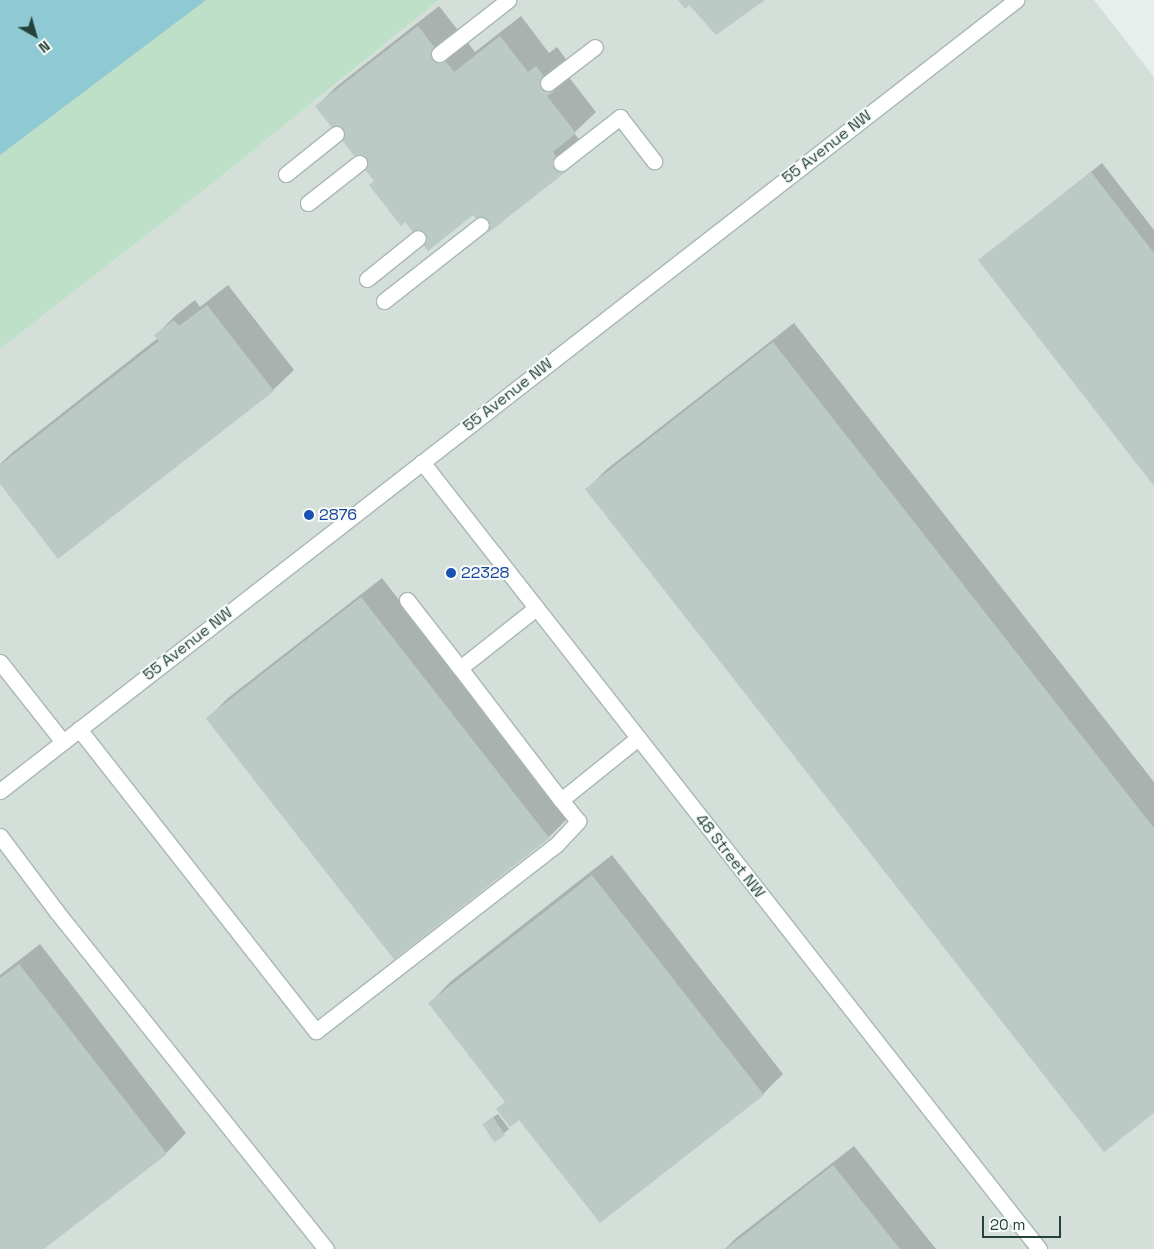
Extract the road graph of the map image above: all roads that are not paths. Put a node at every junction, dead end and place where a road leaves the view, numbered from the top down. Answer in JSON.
{"nodes":[{"id":1,"x":508,"y":0,"type":"edge"},
{"id":2,"x":1016,"y":0,"type":"edge"},
{"id":3,"x":595,"y":47,"type":"dead end"},
{"id":4,"x":440,"y":54,"type":"dead end"},
{"id":5,"x":548,"y":83,"type":"dead end"},
{"id":6,"x":336,"y":134,"type":"dead end"},
{"id":7,"x":654,"y":161,"type":"dead end"},
{"id":8,"x":359,"y":163,"type":"dead end"},
{"id":9,"x":561,"y":163,"type":"dead end"},
{"id":10,"x":286,"y":174,"type":"dead end"},
{"id":11,"x":308,"y":203,"type":"dead end"},
{"id":12,"x":481,"y":225,"type":"dead end"},
{"id":13,"x":418,"y":238,"type":"dead end"},
{"id":14,"x":367,"y":278,"type":"dead end"},
{"id":15,"x":384,"y":301,"type":"dead end"},
{"id":16,"x":422,"y":462,"type":"junction"},
{"id":17,"x":408,"y":600,"type":"dead end"},
{"id":18,"x":536,"y":608,"type":"junction"},
{"id":19,"x":0,"y":662,"type":"edge"},
{"id":20,"x":460,"y":668,"type":"junction"},
{"id":21,"x":79,"y":729,"type":"junction"},
{"id":22,"x":638,"y":738,"type":"junction"},
{"id":23,"x":63,"y":742,"type":"junction"},
{"id":24,"x":0,"y":791,"type":"edge"},
{"id":25,"x":560,"y":800,"type":"junction"},
{"id":26,"x":0,"y":836,"type":"edge"},
{"id":27,"x":326,"y":1249,"type":"edge"},
{"id":28,"x":1039,"y":1249,"type":"edge"}],
"edges":[{"from":1,"to":4,"type":"street"},
{"from":2,"to":16,"type":"street","name":"55 Avenue NW"},
{"from":3,"to":5,"type":"street"},
{"from":6,"to":10,"type":"street"},
{"from":7,"to":9,"type":"street"},
{"from":8,"to":11,"type":"street"},
{"from":12,"to":15,"type":"street"},
{"from":13,"to":14,"type":"street"},
{"from":16,"to":18,"type":"street","name":"48 Street NW"},
{"from":16,"to":21,"type":"street","name":"55 Avenue NW"},
{"from":17,"to":20,"type":"street"},
{"from":18,"to":20,"type":"street"},
{"from":18,"to":22,"type":"street","name":"48 Street NW"},
{"from":19,"to":23,"type":"street"},
{"from":20,"to":25,"type":"street"},
{"from":21,"to":23,"type":"street","name":"55 Avenue NW"},
{"from":21,"to":25,"type":"street"},
{"from":22,"to":25,"type":"street"},
{"from":22,"to":28,"type":"street","name":"48 Street NW"},
{"from":23,"to":24,"type":"street","name":"55 Avenue NW"},
{"from":26,"to":27,"type":"street"}]}
